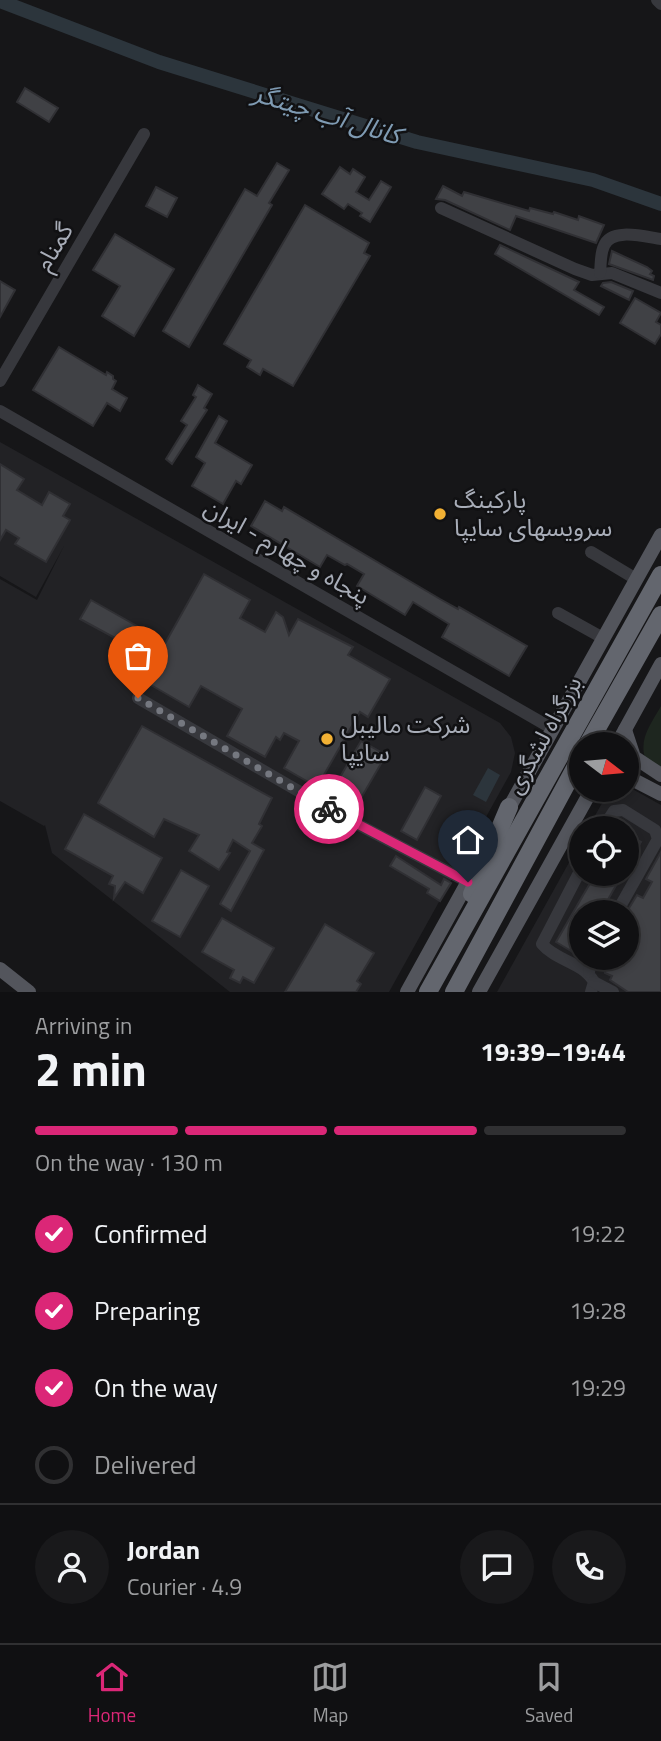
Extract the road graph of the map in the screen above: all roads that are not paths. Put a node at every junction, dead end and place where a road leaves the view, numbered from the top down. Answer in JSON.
{"nodes":[{"id":1,"x":657,"y":0,"type":"edge"},
{"id":2,"x":661,"y":4,"type":"edge"},
{"id":3,"x":144,"y":134,"type":"dead end"},
{"id":4,"x":441,"y":208,"type":"dead end"},
{"id":5,"x":661,"y":239,"type":"edge"},
{"id":6,"x":600,"y":273,"type":"junction"},
{"id":7,"x":661,"y":293,"type":"edge"},
{"id":8,"x":0,"y":382,"type":"edge"},
{"id":9,"x":0,"y":411,"type":"edge"},
{"id":10,"x":661,"y":535,"type":"edge"},
{"id":11,"x":591,"y":552,"type":"dead end"},
{"id":12,"x":661,"y":575,"type":"edge"},
{"id":13,"x":636,"y":579,"type":"junction"},
{"id":14,"x":558,"y":613,"type":"dead end"},
{"id":15,"x":661,"y":615,"type":"edge"},
{"id":16,"x":603,"y":638,"type":"junction"},
{"id":17,"x":661,"y":664,"type":"edge"},
{"id":18,"x":138,"y":698,"type":"dead end"},
{"id":19,"x":553,"y":729,"type":"junction"},
{"id":20,"x":595,"y":732,"type":"edge"},
{"id":21,"x":624,"y":732,"type":"edge"},
{"id":22,"x":639,"y":761,"type":"edge"},
{"id":23,"x":661,"y":775,"type":"edge"},
{"id":24,"x":569,"y":779,"type":"edge"},
{"id":25,"x":639,"y":783,"type":"edge"},
{"id":26,"x":661,"y":794,"type":"edge"},
{"id":27,"x":585,"y":802,"type":"edge"},
{"id":28,"x":509,"y":807,"type":"junction"},
{"id":29,"x":611,"y":816,"type":"edge"},
{"id":30,"x":633,"y":816,"type":"edge"},
{"id":31,"x":639,"y":820,"type":"edge"},
{"id":32,"x":639,"y":873,"type":"edge"},
{"id":33,"x":468,"y":882,"type":"junction"},
{"id":34,"x":572,"y":886,"type":"edge"},
{"id":35,"x":448,"y":957,"type":"junction"},
{"id":36,"x":0,"y":969,"type":"edge"},
{"id":37,"x":591,"y":982,"type":"edge"},
{"id":38,"x":29,"y":992,"type":"edge"},
{"id":39,"x":407,"y":992,"type":"edge"},
{"id":40,"x":428,"y":992,"type":"edge"},
{"id":41,"x":454,"y":992,"type":"edge"},
{"id":42,"x":479,"y":992,"type":"edge"},
{"id":43,"x":613,"y":992,"type":"edge"}],
"edges":[{"from":1,"to":2,"type":"street"},
{"from":3,"to":8,"type":"street","name":"گمنام"},
{"from":4,"to":6,"type":"street"},
{"from":5,"to":6,"type":"street"},
{"from":6,"to":7,"type":"street"},
{"from":9,"to":19,"type":"street","name":"پنجاه و چهارم - ایران"},
{"from":10,"to":13,"type":"main road"},
{"from":11,"to":13,"type":"street"},
{"from":12,"to":35,"type":"highway","name":"بزرگراه لشگری"},
{"from":13,"to":16,"type":"main road"},
{"from":14,"to":16,"type":"street"},
{"from":15,"to":20,"type":"highway","name":"بزرگراه لشگری"},
{"from":16,"to":19,"type":"main road"},
{"from":17,"to":21,"type":"main road"},
{"from":18,"to":33,"type":"street"},
{"from":19,"to":28,"type":"main road"},
{"from":22,"to":23,"type":"main road"},
{"from":24,"to":41,"type":"highway","name":"بزرگراه لشگری"},
{"from":25,"to":26,"type":"main road"},
{"from":27,"to":42,"type":"main road"},
{"from":28,"to":33,"type":"main road"},
{"from":28,"to":35,"type":"highway"},
{"from":29,"to":30,"type":"street"},
{"from":31,"to":32,"type":"street"},
{"from":33,"to":39,"type":"main road"},
{"from":34,"to":37,"type":"street"},
{"from":35,"to":40,"type":"highway","name":"بزرگراه لشگری"},
{"from":36,"to":38,"type":"main road"},
{"from":37,"to":43,"type":"street"}]}
